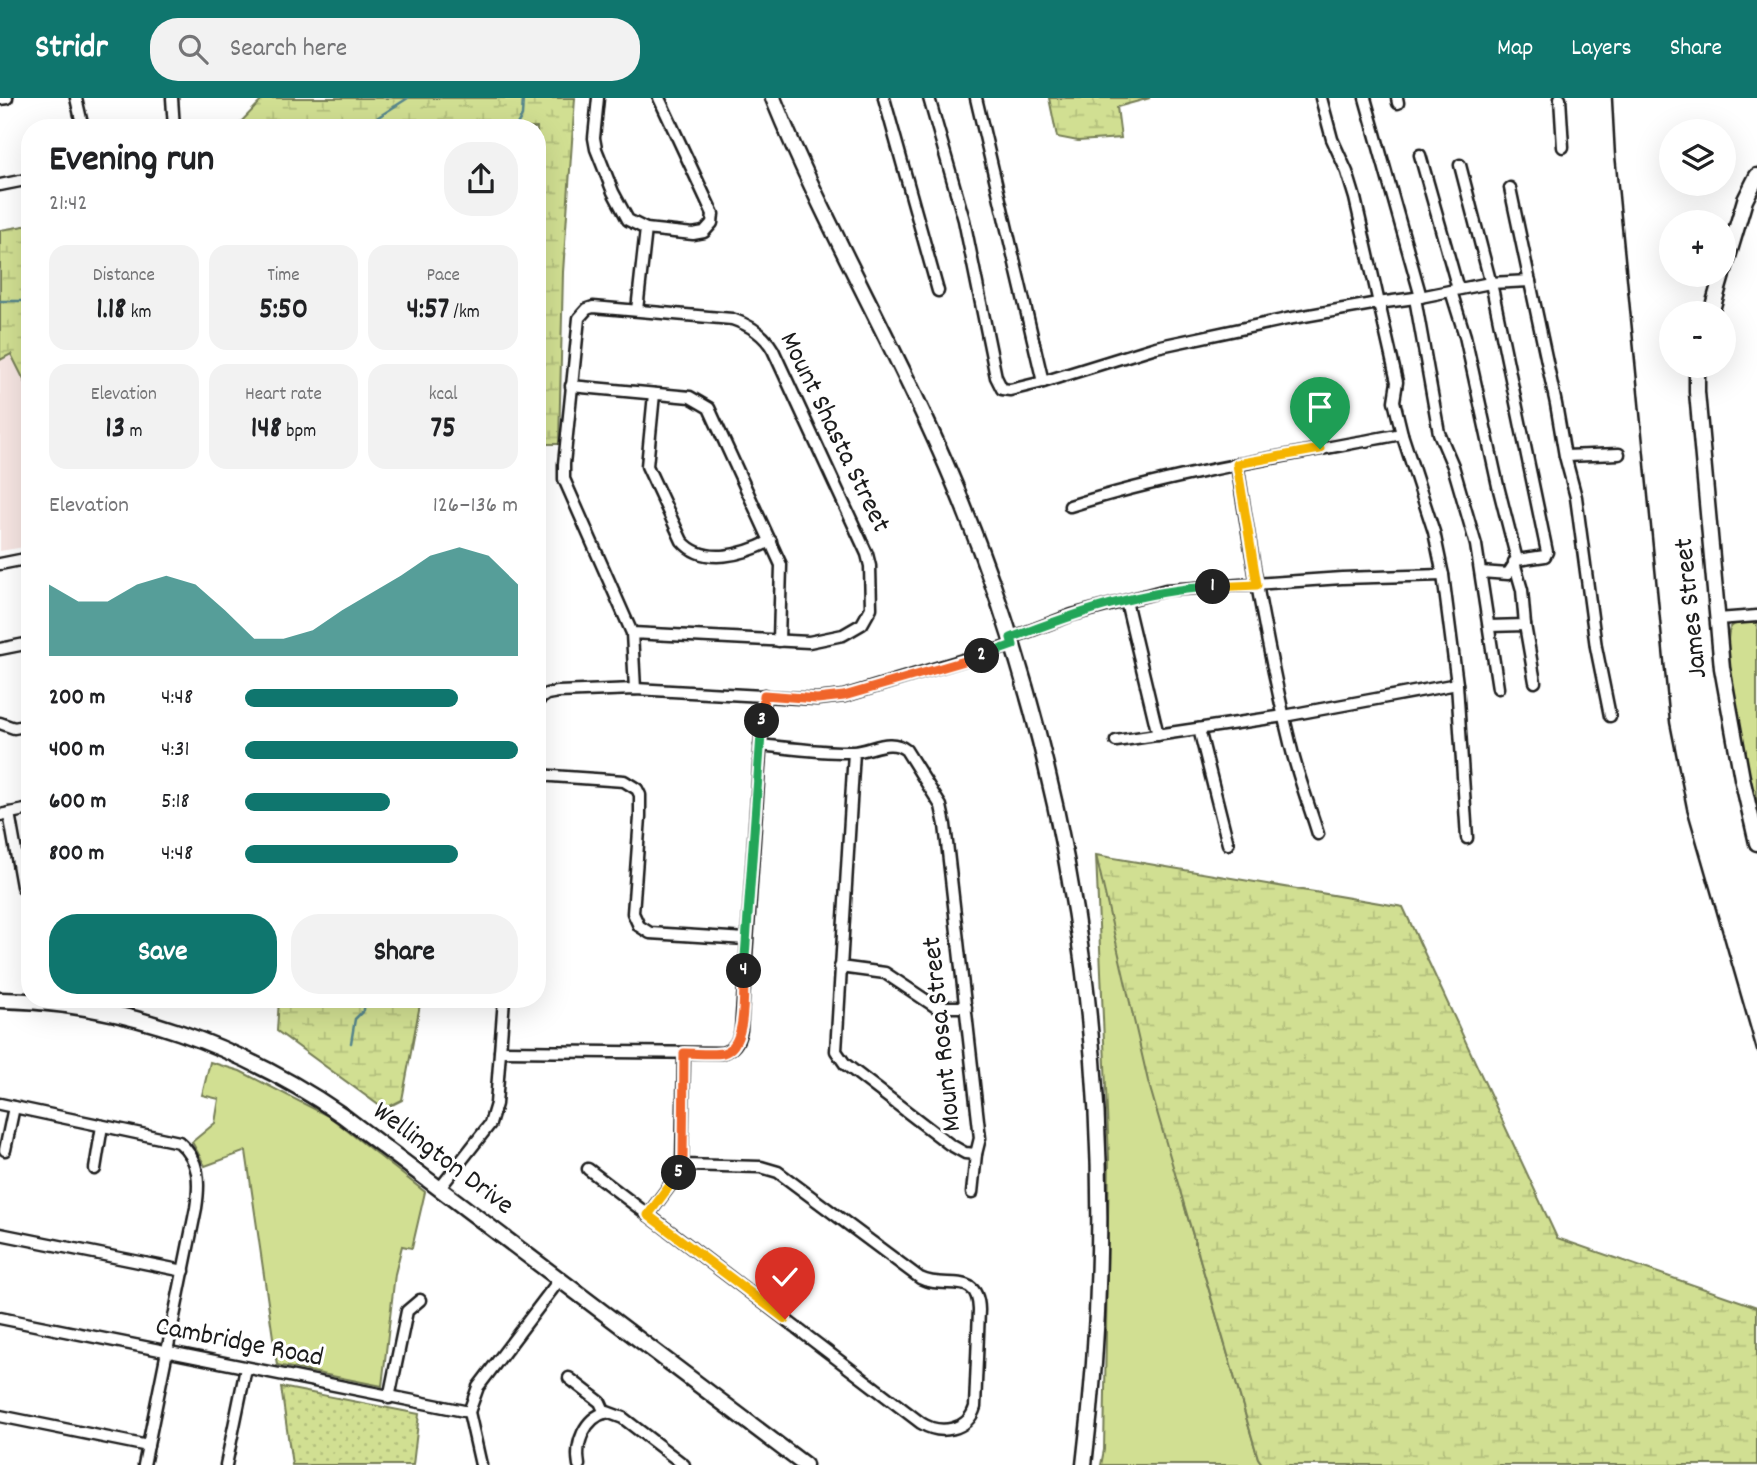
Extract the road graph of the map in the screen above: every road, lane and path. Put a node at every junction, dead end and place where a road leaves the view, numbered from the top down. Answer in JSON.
{"nodes":[{"id":1,"x":7,"y":98,"type":"edge"},
{"id":2,"x":76,"y":98,"type":"edge"},
{"id":3,"x":172,"y":98,"type":"edge"},
{"id":4,"x":598,"y":98,"type":"edge"},
{"id":5,"x":659,"y":98,"type":"edge"},
{"id":6,"x":773,"y":98,"type":"edge"},
{"id":7,"x":884,"y":98,"type":"edge"},
{"id":8,"x":929,"y":98,"type":"edge"},
{"id":9,"x":976,"y":98,"type":"edge"},
{"id":10,"x":1321,"y":98,"type":"edge"},
{"id":11,"x":1365,"y":98,"type":"edge"},
{"id":12,"x":1560,"y":98,"type":"edge"},
{"id":13,"x":0,"y":99,"type":"edge"},
{"id":14,"x":81,"y":119,"type":"edge"},
{"id":15,"x":173,"y":119,"type":"edge"},
{"id":16,"x":1563,"y":147,"type":"dead end"},
{"id":17,"x":1420,"y":155,"type":"dead end"},
{"id":18,"x":1460,"y":165,"type":"dead end"},
{"id":19,"x":1757,"y":176,"type":"edge"},
{"id":20,"x":21,"y":181,"type":"edge"},
{"id":21,"x":0,"y":185,"type":"edge"},
{"id":22,"x":1510,"y":188,"type":"dead end"},
{"id":23,"x":646,"y":229,"type":"junction"},
{"id":24,"x":1736,"y":229,"type":"edge"},
{"id":25,"x":1530,"y":281,"type":"junction"},
{"id":26,"x":1490,"y":283,"type":"junction"},
{"id":27,"x":938,"y":290,"type":"dead end"},
{"id":28,"x":1455,"y":290,"type":"junction"},
{"id":29,"x":1418,"y":298,"type":"junction"},
{"id":30,"x":1378,"y":303,"type":"junction"},
{"id":31,"x":638,"y":310,"type":"junction"},
{"id":32,"x":1697,"y":378,"type":"edge"},
{"id":33,"x":1043,"y":382,"type":"junction"},
{"id":34,"x":571,"y":386,"type":"junction"},
{"id":35,"x":654,"y":394,"type":"junction"},
{"id":36,"x":1402,"y":434,"type":"junction"},
{"id":37,"x":1619,"y":454,"type":"dead end"},
{"id":38,"x":1565,"y":456,"type":"junction"},
{"id":39,"x":1237,"y":464,"type":"junction"},
{"id":40,"x":1070,"y":506,"type":"dead end"},
{"id":41,"x":771,"y":541,"type":"junction"},
{"id":42,"x":21,"y":560,"type":"edge"},
{"id":43,"x":1515,"y":561,"type":"junction"},
{"id":44,"x":0,"y":564,"type":"edge"},
{"id":45,"x":1481,"y":572,"type":"junction"},
{"id":46,"x":1443,"y":575,"type":"junction"},
{"id":47,"x":1257,"y":585,"type":"junction"},
{"id":48,"x":1126,"y":601,"type":"junction"},
{"id":49,"x":1757,"y":616,"type":"edge"},
{"id":50,"x":1718,"y":619,"type":"junction"},
{"id":51,"x":1525,"y":625,"type":"junction"},
{"id":52,"x":1489,"y":626,"type":"junction"},
{"id":53,"x":632,"y":633,"type":"junction"},
{"id":54,"x":779,"y":641,"type":"junction"},
{"id":55,"x":1012,"y":641,"type":"junction"},
{"id":56,"x":21,"y":645,"type":"edge"},
{"id":57,"x":0,"y":649,"type":"edge"},
{"id":58,"x":1535,"y":682,"type":"dead end"},
{"id":59,"x":1457,"y":684,"type":"junction"},
{"id":60,"x":1498,"y":688,"type":"dead end"},
{"id":61,"x":635,"y":689,"type":"junction"},
{"id":62,"x":546,"y":695,"type":"edge"},
{"id":63,"x":764,"y":695,"type":"junction"},
{"id":64,"x":1284,"y":716,"type":"junction"},
{"id":65,"x":1610,"y":716,"type":"dead end"},
{"id":66,"x":0,"y":723,"type":"edge"},
{"id":67,"x":21,"y":726,"type":"edge"},
{"id":68,"x":1199,"y":729,"type":"junction"},
{"id":69,"x":1158,"y":735,"type":"junction"},
{"id":70,"x":1116,"y":741,"type":"dead end"},
{"id":71,"x":760,"y":745,"type":"junction"},
{"id":72,"x":854,"y":752,"type":"junction"},
{"id":73,"x":546,"y":776,"type":"edge"},
{"id":74,"x":5,"y":814,"type":"edge"},
{"id":75,"x":1318,"y":834,"type":"dead end"},
{"id":76,"x":1467,"y":838,"type":"dead end"},
{"id":77,"x":1757,"y":843,"type":"edge"},
{"id":78,"x":1228,"y":844,"type":"dead end"},
{"id":79,"x":21,"y":882,"type":"edge"},
{"id":80,"x":746,"y":939,"type":"junction"},
{"id":81,"x":840,"y":967,"type":"junction"},
{"id":82,"x":0,"y":1000,"type":"edge"},
{"id":83,"x":21,"y":1001,"type":"edge"},
{"id":84,"x":966,"y":1007,"type":"junction"},
{"id":85,"x":78,"y":1008,"type":"edge"},
{"id":86,"x":503,"y":1008,"type":"edge"},
{"id":87,"x":500,"y":1051,"type":"junction"},
{"id":88,"x":684,"y":1053,"type":"junction"},
{"id":89,"x":0,"y":1104,"type":"edge"},
{"id":90,"x":14,"y":1107,"type":"junction"},
{"id":91,"x":102,"y":1126,"type":"junction"},
{"id":92,"x":5,"y":1150,"type":"dead end"},
{"id":93,"x":976,"y":1154,"type":"junction"},
{"id":94,"x":682,"y":1165,"type":"junction"},
{"id":95,"x":95,"y":1169,"type":"dead end"},
{"id":96,"x":588,"y":1169,"type":"dead end"},
{"id":97,"x":440,"y":1188,"type":"junction"},
{"id":98,"x":972,"y":1193,"type":"dead end"},
{"id":99,"x":648,"y":1215,"type":"junction"},
{"id":100,"x":0,"y":1234,"type":"edge"},
{"id":101,"x":184,"y":1271,"type":"junction"},
{"id":102,"x":560,"y":1279,"type":"junction"},
{"id":103,"x":420,"y":1300,"type":"dead end"},
{"id":104,"x":0,"y":1318,"type":"edge"},
{"id":105,"x":167,"y":1353,"type":"junction"},
{"id":106,"x":246,"y":1368,"type":"junction"},
{"id":107,"x":569,"y":1378,"type":"dead end"},
{"id":108,"x":388,"y":1398,"type":"junction"},
{"id":109,"x":469,"y":1412,"type":"junction"},
{"id":110,"x":605,"y":1413,"type":"junction"},
{"id":111,"x":0,"y":1416,"type":"edge"},
{"id":112,"x":148,"y":1446,"type":"junction"},
{"id":113,"x":144,"y":1465,"type":"edge"},
{"id":114,"x":226,"y":1465,"type":"edge"},
{"id":115,"x":481,"y":1465,"type":"edge"},
{"id":116,"x":579,"y":1465,"type":"edge"},
{"id":117,"x":684,"y":1465,"type":"edge"},
{"id":118,"x":805,"y":1465,"type":"edge"},
{"id":119,"x":1084,"y":1465,"type":"edge"}],
"edges":[{"from":1,"to":13,"type":"street"},
{"from":2,"to":14,"type":"street"},
{"from":3,"to":15,"type":"street"},
{"from":4,"to":23,"type":"street"},
{"from":5,"to":23,"type":"street"},
{"from":6,"to":55,"type":"street"},
{"from":7,"to":27,"type":"street"},
{"from":8,"to":33,"type":"street"},
{"from":9,"to":33,"type":"street"},
{"from":10,"to":30,"type":"street"},
{"from":11,"to":29,"type":"street"},
{"from":12,"to":16,"type":"street"},
{"from":17,"to":28,"type":"street"},
{"from":18,"to":26,"type":"street"},
{"from":19,"to":24,"type":"street"},
{"from":20,"to":21,"type":"street"},
{"from":22,"to":25,"type":"street"},
{"from":23,"to":31,"type":"street"},
{"from":25,"to":26,"type":"street"},
{"from":25,"to":38,"type":"street"},
{"from":26,"to":28,"type":"street"},
{"from":26,"to":43,"type":"street"},
{"from":28,"to":29,"type":"street"},
{"from":28,"to":43,"type":"street"},
{"from":29,"to":30,"type":"street"},
{"from":29,"to":45,"type":"street"},
{"from":30,"to":33,"type":"street"},
{"from":30,"to":36,"type":"street"},
{"from":31,"to":34,"type":"street","name":"Mount Shasta Street"},
{"from":31,"to":54,"type":"street","name":"Mount Shasta Street"},
{"from":32,"to":50,"type":"street","name":"James Street"},
{"from":34,"to":35,"type":"street"},
{"from":34,"to":53,"type":"street","name":"Mount Shasta Street"},
{"from":35,"to":41,"type":"street"},
{"from":35,"to":41,"type":"street"},
{"from":36,"to":39,"type":"street"},
{"from":36,"to":46,"type":"street"},
{"from":37,"to":38,"type":"street"},
{"from":38,"to":65,"type":"street"},
{"from":39,"to":40,"type":"street"},
{"from":39,"to":47,"type":"street"},
{"from":41,"to":54,"type":"street"},
{"from":42,"to":44,"type":"street"},
{"from":43,"to":45,"type":"street"},
{"from":43,"to":51,"type":"street"},
{"from":45,"to":52,"type":"street"},
{"from":46,"to":47,"type":"street"},
{"from":46,"to":59,"type":"street"},
{"from":47,"to":48,"type":"street"},
{"from":47,"to":64,"type":"street"},
{"from":48,"to":55,"type":"street"},
{"from":48,"to":69,"type":"street"},
{"from":49,"to":50,"type":"street"},
{"from":50,"to":77,"type":"street","name":"James Street"},
{"from":51,"to":52,"type":"street"},
{"from":51,"to":58,"type":"street"},
{"from":52,"to":60,"type":"street"},
{"from":53,"to":54,"type":"street","name":"Mount Shasta Street"},
{"from":53,"to":61,"type":"street","name":"Mount Shasta Street"},
{"from":55,"to":63,"type":"street"},
{"from":55,"to":119,"type":"street"},
{"from":56,"to":57,"type":"street"},
{"from":59,"to":64,"type":"street"},
{"from":59,"to":76,"type":"street"},
{"from":61,"to":62,"type":"street"},
{"from":61,"to":63,"type":"street"},
{"from":63,"to":71,"type":"street"},
{"from":64,"to":68,"type":"street"},
{"from":64,"to":75,"type":"street"},
{"from":66,"to":67,"type":"street"},
{"from":68,"to":69,"type":"street"},
{"from":68,"to":78,"type":"street"},
{"from":69,"to":70,"type":"street"},
{"from":71,"to":72,"type":"street","name":"Mount Rosa Street"},
{"from":71,"to":80,"type":"street"},
{"from":72,"to":81,"type":"street","name":"Mount Rosa Street"},
{"from":72,"to":84,"type":"street","name":"Mount Rosa Street"},
{"from":73,"to":80,"type":"street"},
{"from":74,"to":79,"type":"street"},
{"from":80,"to":88,"type":"street"},
{"from":81,"to":84,"type":"street"},
{"from":81,"to":93,"type":"street","name":"Mount Rosa Street"},
{"from":82,"to":83,"type":"street","name":"Wellington Drive"},
{"from":84,"to":93,"type":"street","name":"Mount Rosa Street"},
{"from":85,"to":97,"type":"street","name":"Wellington Drive"},
{"from":86,"to":87,"type":"street"},
{"from":87,"to":88,"type":"street"},
{"from":87,"to":97,"type":"street"},
{"from":88,"to":94,"type":"street"},
{"from":89,"to":90,"type":"street"},
{"from":90,"to":91,"type":"street"},
{"from":90,"to":92,"type":"street"},
{"from":91,"to":95,"type":"street"},
{"from":91,"to":101,"type":"street"},
{"from":93,"to":98,"type":"street"},
{"from":94,"to":99,"type":"street"},
{"from":94,"to":99,"type":"street"},
{"from":96,"to":99,"type":"street"},
{"from":97,"to":102,"type":"street","name":"Wellington Drive"},
{"from":100,"to":101,"type":"street"},
{"from":101,"to":105,"type":"street"},
{"from":102,"to":109,"type":"street"},
{"from":102,"to":118,"type":"street","name":"Wellington Drive"},
{"from":103,"to":108,"type":"street"},
{"from":104,"to":105,"type":"street","name":"Cambridge Road"},
{"from":105,"to":106,"type":"street","name":"Cambridge Road"},
{"from":105,"to":112,"type":"street"},
{"from":106,"to":108,"type":"street","name":"Cambridge Road"},
{"from":106,"to":114,"type":"street"},
{"from":107,"to":110,"type":"street"},
{"from":108,"to":109,"type":"street","name":"Cambridge Road"},
{"from":109,"to":115,"type":"street"},
{"from":110,"to":116,"type":"street"},
{"from":110,"to":117,"type":"street"},
{"from":111,"to":112,"type":"street"},
{"from":112,"to":113,"type":"street"}]}
